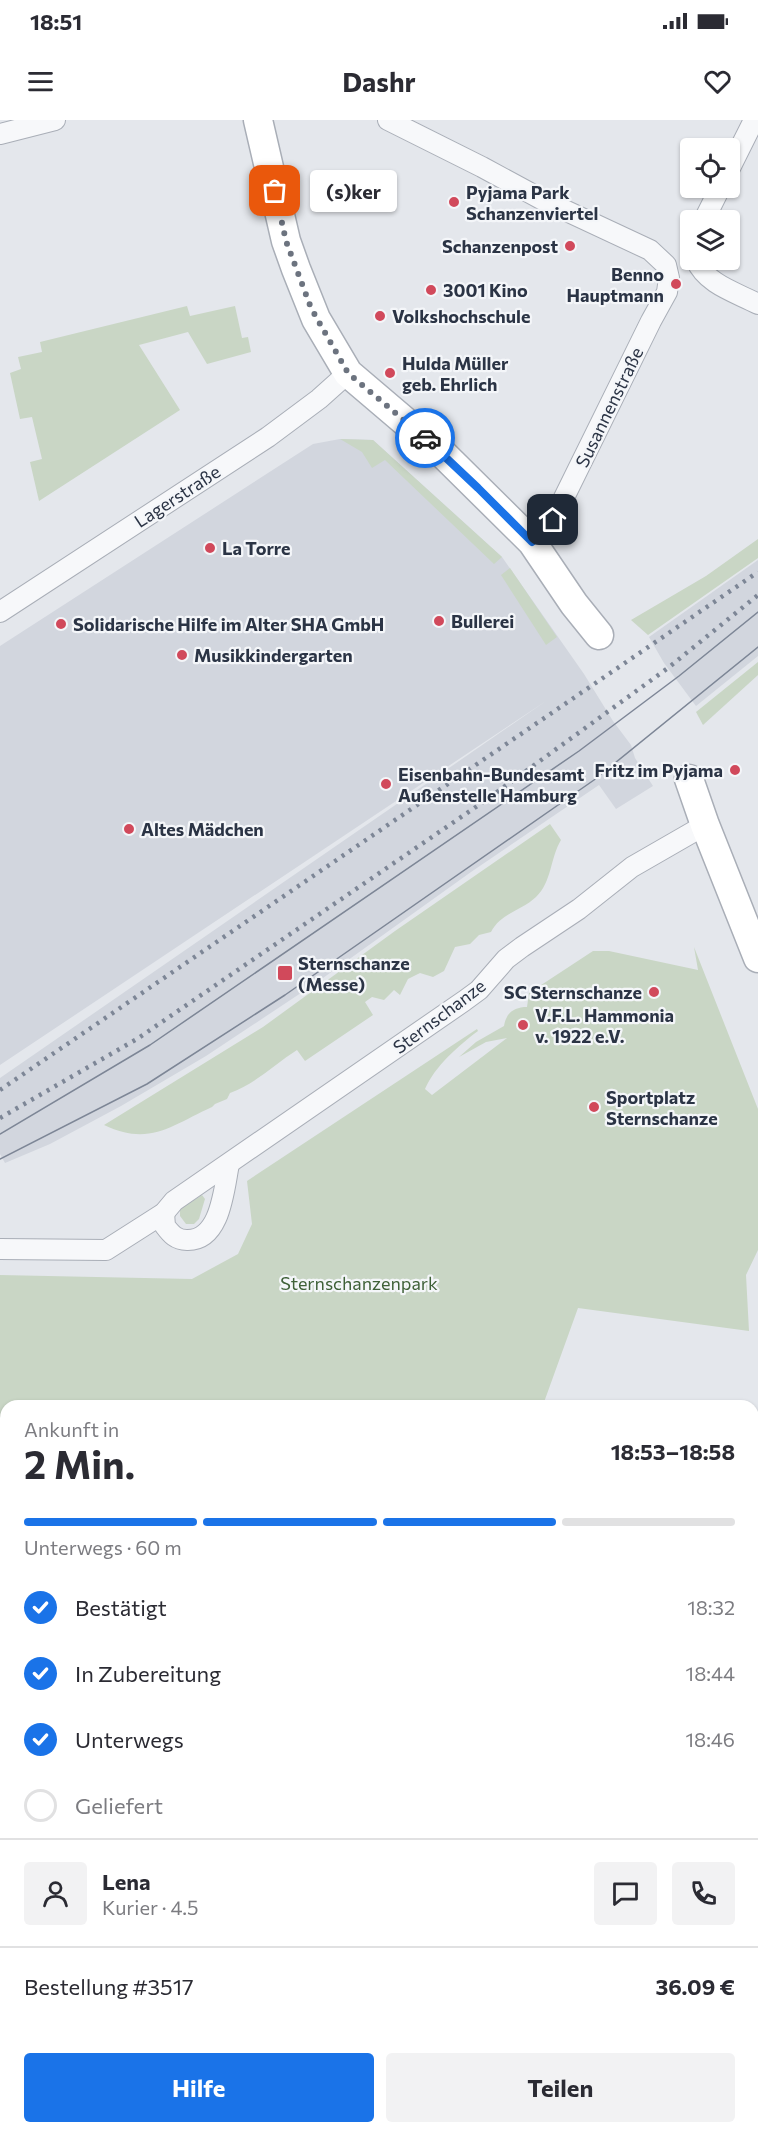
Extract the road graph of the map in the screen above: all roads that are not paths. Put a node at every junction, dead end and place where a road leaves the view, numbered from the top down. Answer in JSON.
{"nodes":[{"id":1,"x":55,"y":120,"type":"edge"},
{"id":2,"x":258,"y":120,"type":"edge"},
{"id":3,"x":388,"y":120,"type":"edge"},
{"id":4,"x":754,"y":120,"type":"edge"},
{"id":5,"x":0,"y":134,"type":"edge"},
{"id":6,"x":740,"y":148,"type":"edge"},
{"id":7,"x":700,"y":270,"type":"edge"},
{"id":8,"x":758,"y":304,"type":"edge"},
{"id":9,"x":348,"y":373,"type":"junction"},
{"id":10,"x":532,"y":542,"type":"junction"},
{"id":11,"x":1,"y":607,"type":"edge"},
{"id":12,"x":599,"y":635,"type":"dead end"},
{"id":13,"x":689,"y":779,"type":"dead end"},
{"id":14,"x":705,"y":825,"type":"junction"},
{"id":15,"x":758,"y":958,"type":"edge"},
{"id":16,"x":229,"y":1164,"type":"junction"},
{"id":17,"x":164,"y":1213,"type":"junction"},
{"id":18,"x":0,"y":1249,"type":"edge"}],
"edges":[{"from":1,"to":5,"type":"street"},
{"from":2,"to":9,"type":"street"},
{"from":3,"to":10,"type":"street","name":"Susannenstraße"},
{"from":4,"to":6,"type":"street"},
{"from":7,"to":8,"type":"street"},
{"from":9,"to":10,"type":"street"},
{"from":9,"to":11,"type":"street","name":"Lagerstraße"},
{"from":10,"to":12,"type":"street"},
{"from":13,"to":14,"type":"street"},
{"from":14,"to":15,"type":"street"},
{"from":14,"to":16,"type":"street","name":"Sternschanze"},
{"from":16,"to":17,"type":"street","name":"Sternschanze"},
{"from":16,"to":17,"type":"street"},
{"from":17,"to":18,"type":"street","name":"Sternschanze"}]}
